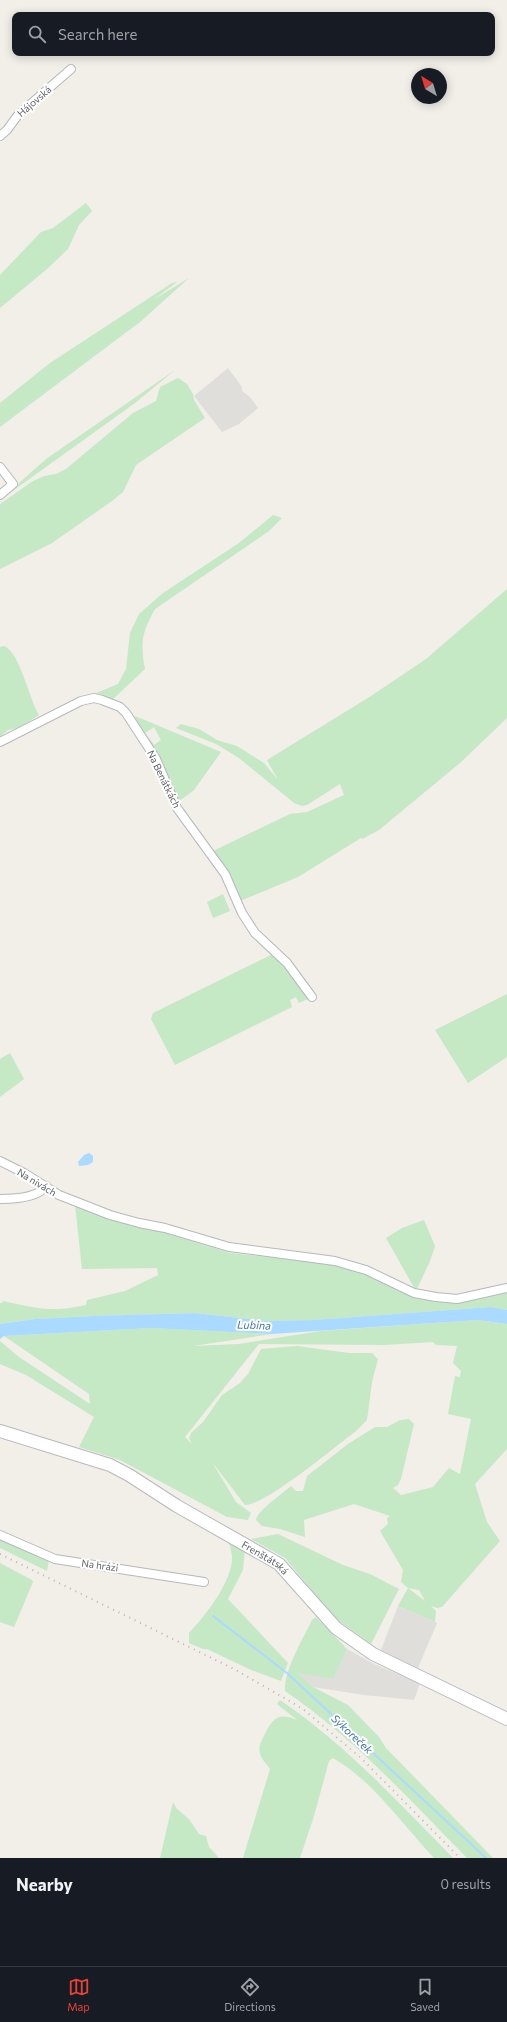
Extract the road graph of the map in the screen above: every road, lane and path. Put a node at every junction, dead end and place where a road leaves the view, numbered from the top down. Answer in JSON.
{"nodes":[{"id":1,"x":71,"y":69,"type":"dead end"},
{"id":2,"x":0,"y":136,"type":"edge"},
{"id":3,"x":0,"y":467,"type":"edge"},
{"id":4,"x":0,"y":495,"type":"edge"},
{"id":5,"x":0,"y":742,"type":"edge"},
{"id":6,"x":312,"y":996,"type":"dead end"},
{"id":7,"x":0,"y":1161,"type":"edge"},
{"id":8,"x":46,"y":1186,"type":"junction"},
{"id":9,"x":0,"y":1199,"type":"edge"},
{"id":10,"x":507,"y":1288,"type":"edge"},
{"id":11,"x":0,"y":1431,"type":"edge"},
{"id":12,"x":0,"y":1535,"type":"edge"},
{"id":13,"x":204,"y":1582,"type":"dead end"},
{"id":14,"x":507,"y":1719,"type":"edge"}],
"edges":[{"from":1,"to":2,"type":"street","name":"Hájovská"},
{"from":3,"to":4,"type":"street"},
{"from":5,"to":6,"type":"street","name":"Na Benátkách"},
{"from":7,"to":8,"type":"street","name":"Na nivách"},
{"from":8,"to":9,"type":"street"},
{"from":8,"to":10,"type":"street","name":"Na nivách"},
{"from":11,"to":14,"type":"main road","name":"Frenštátská"},
{"from":12,"to":13,"type":"street","name":"Na hrázi"}]}
